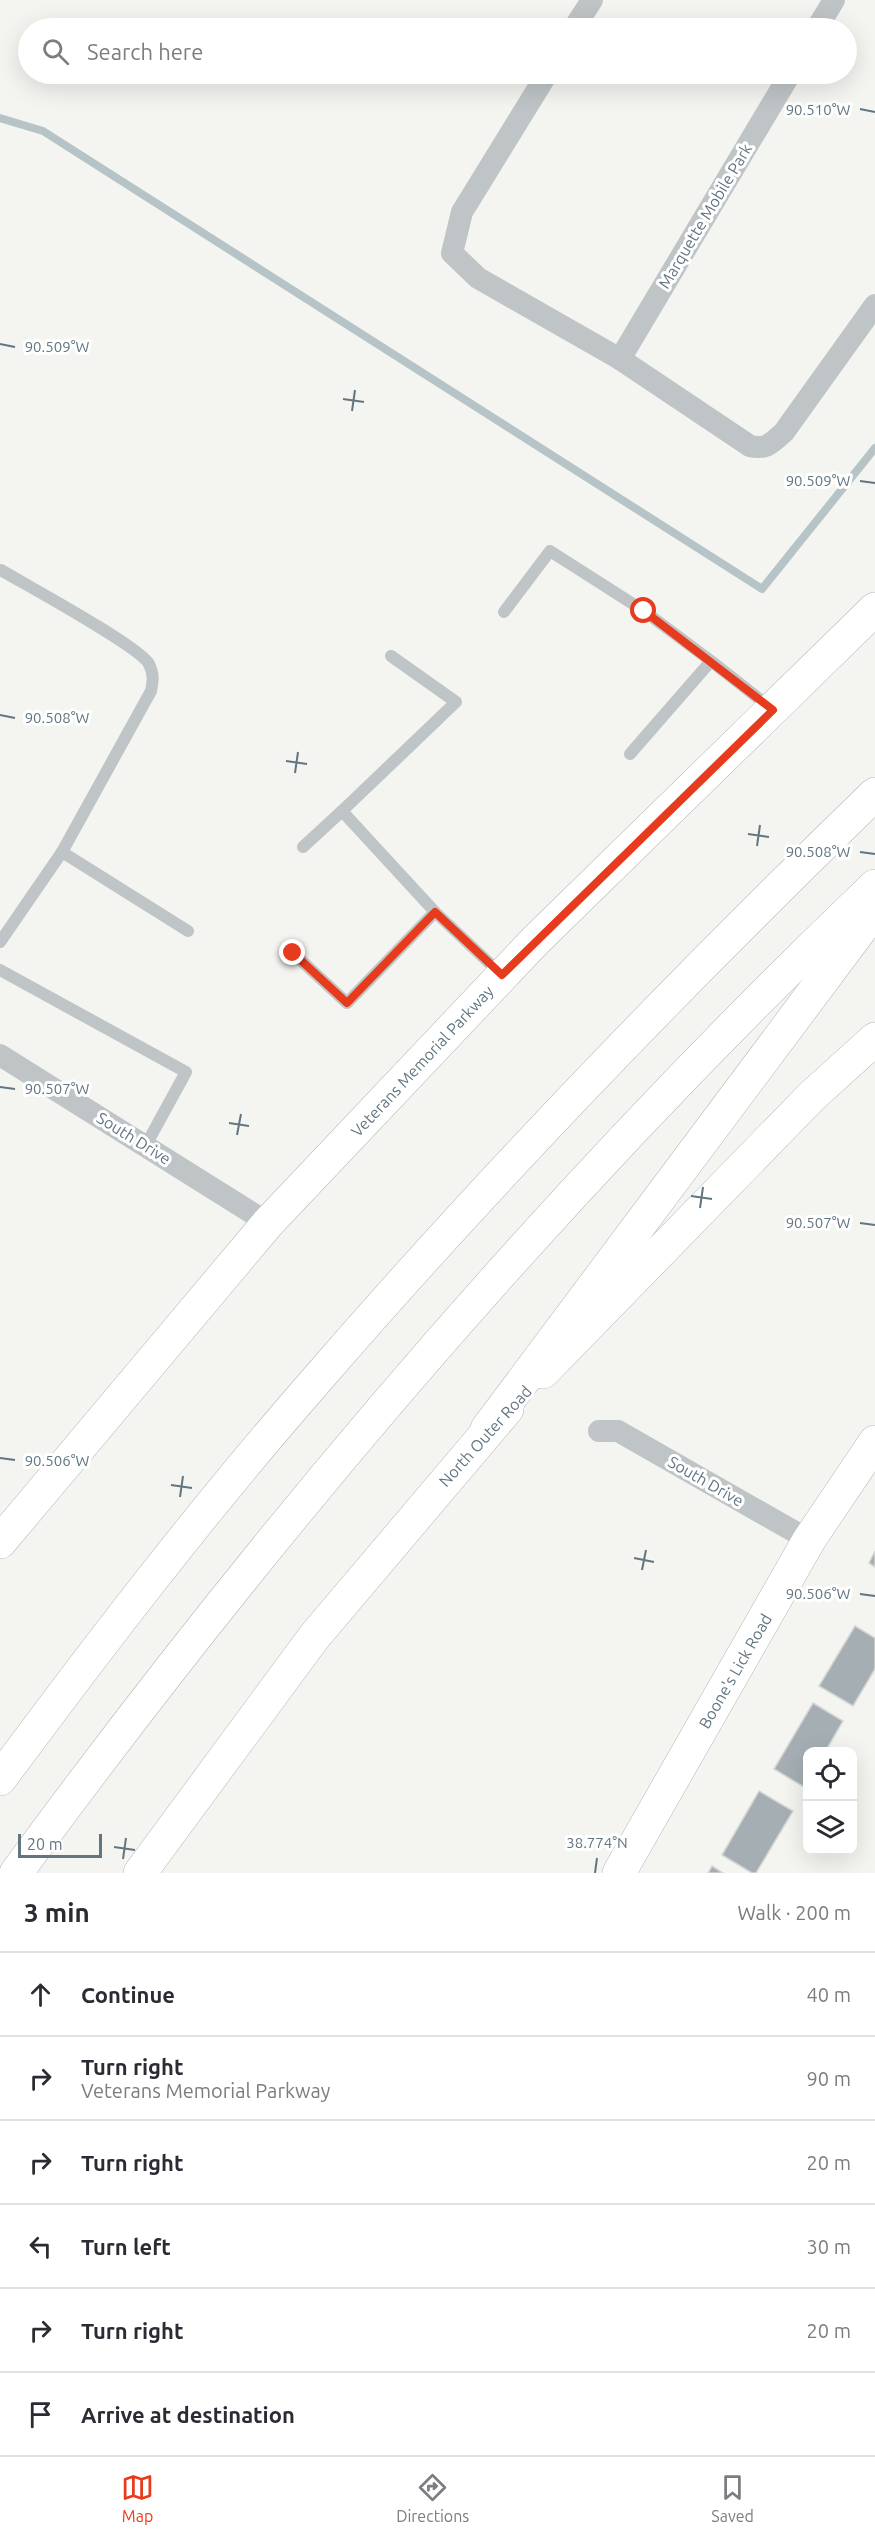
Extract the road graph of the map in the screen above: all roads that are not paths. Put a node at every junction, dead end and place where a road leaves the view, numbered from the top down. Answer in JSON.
{"nodes":[{"id":1,"x":592,"y":0,"type":"edge"},
{"id":2,"x":834,"y":0,"type":"edge"},
{"id":3,"x":580,"y":18,"type":"edge"},
{"id":4,"x":823,"y":18,"type":"edge"},
{"id":5,"x":541,"y":84,"type":"edge"},
{"id":6,"x":784,"y":84,"type":"edge"},
{"id":7,"x":875,"y":305,"type":"edge"},
{"id":8,"x":621,"y":359,"type":"junction"},
{"id":9,"x":1,"y":570,"type":"edge"},
{"id":10,"x":875,"y":609,"type":"edge"},
{"id":11,"x":504,"y":612,"type":"dead end"},
{"id":12,"x":391,"y":656,"type":"dead end"},
{"id":13,"x":711,"y":662,"type":"junction"},
{"id":14,"x":773,"y":710,"type":"junction"},
{"id":15,"x":630,"y":754,"type":"dead end"},
{"id":16,"x":875,"y":794,"type":"edge"},
{"id":17,"x":342,"y":810,"type":"junction"},
{"id":18,"x":303,"y":847,"type":"dead end"},
{"id":19,"x":62,"y":852,"type":"junction"},
{"id":20,"x":875,"y":886,"type":"edge"},
{"id":21,"x":875,"y":910,"type":"edge"},
{"id":22,"x":435,"y":912,"type":"junction"},
{"id":23,"x":188,"y":930,"type":"dead end"},
{"id":24,"x":0,"y":942,"type":"edge"},
{"id":25,"x":293,"y":953,"type":"dead end"},
{"id":26,"x":0,"y":970,"type":"edge"},
{"id":27,"x":502,"y":975,"type":"junction"},
{"id":28,"x":875,"y":1039,"type":"edge"},
{"id":29,"x":0,"y":1055,"type":"edge"},
{"id":30,"x":146,"y":1145,"type":"junction"},
{"id":31,"x":268,"y":1223,"type":"junction"},
{"id":32,"x":488,"y":1429,"type":"junction"},
{"id":33,"x":600,"y":1431,"type":"dead end"},
{"id":34,"x":875,"y":1442,"type":"edge"},
{"id":35,"x":809,"y":1540,"type":"junction"},
{"id":36,"x":0,"y":1542,"type":"edge"},
{"id":37,"x":0,"y":1779,"type":"edge"},
{"id":38,"x":16,"y":1873,"type":"edge"},
{"id":39,"x":140,"y":1873,"type":"edge"},
{"id":40,"x":619,"y":1873,"type":"edge"}],
"edges":[{"from":1,"to":3,"type":"street"},
{"from":2,"to":4,"type":"street"},
{"from":5,"to":8,"type":"street"},
{"from":6,"to":8,"type":"street","name":"Marquette Mobile Park"},
{"from":7,"to":8,"type":"street"},
{"from":9,"to":19,"type":"lane"},
{"from":10,"to":14,"type":"main road","name":"Veterans Memorial Parkway"},
{"from":11,"to":13,"type":"lane"},
{"from":12,"to":17,"type":"lane"},
{"from":13,"to":14,"type":"lane"},
{"from":13,"to":15,"type":"lane"},
{"from":14,"to":27,"type":"main road","name":"Veterans Memorial Parkway"},
{"from":16,"to":37,"type":"main road"},
{"from":17,"to":18,"type":"lane"},
{"from":17,"to":22,"type":"lane"},
{"from":19,"to":23,"type":"lane"},
{"from":19,"to":24,"type":"lane"},
{"from":20,"to":38,"type":"main road"},
{"from":21,"to":32,"type":"main road"},
{"from":22,"to":25,"type":"lane"},
{"from":22,"to":27,"type":"lane"},
{"from":26,"to":30,"type":"lane"},
{"from":27,"to":31,"type":"main road","name":"Veterans Memorial Parkway"},
{"from":28,"to":32,"type":"main road","name":"North Outer Road"},
{"from":29,"to":30,"type":"street","name":"South Drive"},
{"from":30,"to":31,"type":"street","name":"South Drive"},
{"from":31,"to":36,"type":"main road","name":"Veterans Memorial Parkway"},
{"from":32,"to":39,"type":"main road","name":"North Outer Road"},
{"from":33,"to":35,"type":"street","name":"South Drive"},
{"from":34,"to":35,"type":"main road","name":"Boone's Lick Road"},
{"from":35,"to":40,"type":"main road","name":"Boone's Lick Road"}]}
